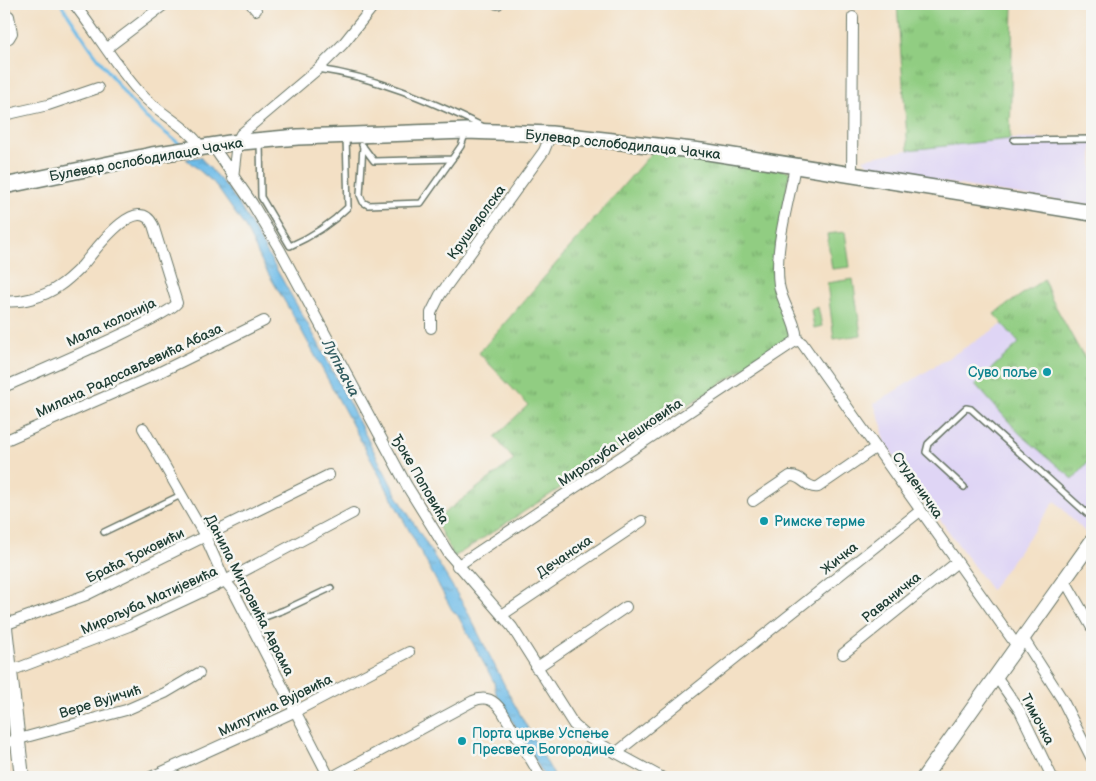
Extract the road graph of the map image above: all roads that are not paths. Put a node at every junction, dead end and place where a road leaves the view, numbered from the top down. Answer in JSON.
{"nodes":[{"id":1,"x":74,"y":4,"type":"edge"},
{"id":2,"x":165,"y":4,"type":"edge"},
{"id":3,"x":375,"y":4,"type":"edge"},
{"id":4,"x":9,"y":16,"type":"dead end"},
{"id":5,"x":853,"y":17,"type":"dead end"},
{"id":6,"x":4,"y":40,"type":"edge"},
{"id":7,"x":108,"y":48,"type":"junction"},
{"id":8,"x":318,"y":69,"type":"junction"},
{"id":9,"x":98,"y":88,"type":"dead end"},
{"id":10,"x":4,"y":115,"type":"edge"},
{"id":11,"x":466,"y":131,"type":"junction"},
{"id":12,"x":495,"y":132,"type":"junction"},
{"id":13,"x":551,"y":134,"type":"junction"},
{"id":14,"x":356,"y":138,"type":"junction"},
{"id":15,"x":1092,"y":139,"type":"edge"},
{"id":16,"x":1014,"y":140,"type":"dead end"},
{"id":17,"x":260,"y":141,"type":"junction"},
{"id":18,"x":237,"y":142,"type":"junction"},
{"id":19,"x":207,"y":146,"type":"junction"},
{"id":20,"x":452,"y":159,"type":"junction"},
{"id":21,"x":795,"y":166,"type":"junction"},
{"id":22,"x":852,"y":176,"type":"junction"},
{"id":23,"x":233,"y":178,"type":"junction"},
{"id":24,"x":4,"y":186,"type":"edge"},
{"id":25,"x":1092,"y":213,"type":"edge"},
{"id":26,"x":4,"y":301,"type":"edge"},
{"id":27,"x":264,"y":321,"type":"dead end"},
{"id":28,"x":431,"y":328,"type":"dead end"},
{"id":29,"x":797,"y":340,"type":"junction"},
{"id":30,"x":4,"y":387,"type":"edge"},
{"id":31,"x":143,"y":428,"type":"dead end"},
{"id":32,"x":4,"y":441,"type":"edge"},
{"id":33,"x":875,"y":448,"type":"junction"},
{"id":34,"x":329,"y":475,"type":"dead end"},
{"id":35,"x":964,"y":488,"type":"dead end"},
{"id":36,"x":182,"y":495,"type":"junction"},
{"id":37,"x":753,"y":501,"type":"dead end"},
{"id":38,"x":920,"y":511,"type":"junction"},
{"id":39,"x":353,"y":514,"type":"dead end"},
{"id":40,"x":1092,"y":518,"type":"edge"},
{"id":41,"x":642,"y":521,"type":"dead end"},
{"id":42,"x":104,"y":532,"type":"dead end"},
{"id":43,"x":205,"y":536,"type":"junction"},
{"id":44,"x":1092,"y":541,"type":"edge"},
{"id":45,"x":956,"y":563,"type":"junction"},
{"id":46,"x":457,"y":566,"type":"junction"},
{"id":47,"x":1064,"y":580,"type":"junction"},
{"id":48,"x":226,"y":581,"type":"junction"},
{"id":49,"x":331,"y":588,"type":"dead end"},
{"id":50,"x":626,"y":607,"type":"dead end"},
{"id":51,"x":502,"y":615,"type":"junction"},
{"id":52,"x":4,"y":622,"type":"edge"},
{"id":53,"x":249,"y":623,"type":"junction"},
{"id":54,"x":1092,"y":628,"type":"edge"},
{"id":55,"x":1020,"y":642,"type":"junction"},
{"id":56,"x":409,"y":652,"type":"dead end"},
{"id":57,"x":843,"y":654,"type":"dead end"},
{"id":58,"x":536,"y":668,"type":"junction"},
{"id":59,"x":7,"y":672,"type":"edge"},
{"id":60,"x":200,"y":673,"type":"dead end"},
{"id":61,"x":996,"y":676,"type":"junction"},
{"id":62,"x":294,"y":712,"type":"junction"},
{"id":63,"x":18,"y":740,"type":"junction"},
{"id":64,"x":4,"y":744,"type":"edge"},
{"id":65,"x":616,"y":753,"type":"junction"},
{"id":66,"x":1092,"y":760,"type":"edge"},
{"id":67,"x":22,"y":777,"type":"edge"},
{"id":68,"x":151,"y":777,"type":"edge"},
{"id":69,"x":331,"y":777,"type":"edge"},
{"id":70,"x":541,"y":777,"type":"edge"},
{"id":71,"x":661,"y":777,"type":"edge"},
{"id":72,"x":924,"y":777,"type":"edge"},
{"id":73,"x":1052,"y":777,"type":"edge"}],
"edges":[{"from":1,"to":7,"type":"street","name":"Ђоке Поповића"},
{"from":2,"to":7,"type":"street"},
{"from":3,"to":8,"type":"street"},
{"from":4,"to":6,"type":"street"},
{"from":5,"to":22,"type":"street"},
{"from":7,"to":19,"type":"street","name":"Ђоке Поповића"},
{"from":8,"to":12,"type":"lane"},
{"from":8,"to":18,"type":"street"},
{"from":9,"to":10,"type":"street"},
{"from":11,"to":12,"type":"main road","name":"Булевар ослободилаца Чачка"},
{"from":11,"to":14,"type":"main road","name":"Булевар ослободилаца Чачка"},
{"from":11,"to":20,"type":"lane"},
{"from":12,"to":13,"type":"main road","name":"Булевар ослободилаца Чачка"},
{"from":13,"to":21,"type":"main road","name":"Булевар ослободилаца Чачка"},
{"from":13,"to":28,"type":"street","name":"Крушедолска"},
{"from":14,"to":17,"type":"main road","name":"Булевар ослободилаца Чачка"},
{"from":14,"to":17,"type":"lane"},
{"from":14,"to":20,"type":"lane"},
{"from":14,"to":20,"type":"lane"},
{"from":15,"to":16,"type":"lane"},
{"from":17,"to":18,"type":"main road","name":"Булевар ослободилаца Чачка"},
{"from":18,"to":19,"type":"main road","name":"Булевар ослободилаца Чачка"},
{"from":18,"to":23,"type":"street"},
{"from":19,"to":23,"type":"street","name":"Ђоке Поповића"},
{"from":19,"to":24,"type":"main road","name":"Булевар ослободилаца Чачка"},
{"from":21,"to":22,"type":"main road","name":"Булевар ослободилаца Чачка"},
{"from":21,"to":29,"type":"street"},
{"from":22,"to":25,"type":"main road","name":"Булевар ослободилаца Чачка"},
{"from":23,"to":46,"type":"street","name":"Ђоке Поповића"},
{"from":26,"to":30,"type":"street","name":"Мала колонија"},
{"from":27,"to":32,"type":"street","name":"Милана Радосављевића Абаза"},
{"from":29,"to":33,"type":"street","name":"Студеничка"},
{"from":29,"to":46,"type":"street","name":"Мирољуба Нешковића"},
{"from":31,"to":36,"type":"street","name":"Данила Митровића Аврама"},
{"from":33,"to":37,"type":"street"},
{"from":33,"to":38,"type":"street","name":"Студеничка"},
{"from":34,"to":43,"type":"street","name":"Браћа Ђоковићи"},
{"from":35,"to":40,"type":"lane"},
{"from":36,"to":42,"type":"lane"},
{"from":36,"to":43,"type":"street","name":"Данила Митровића Аврама"},
{"from":38,"to":45,"type":"street","name":"Студеничка"},
{"from":38,"to":65,"type":"street","name":"Жичка"},
{"from":39,"to":48,"type":"street","name":"Мирољуба Матијевића"},
{"from":41,"to":51,"type":"street","name":"Дечанска"},
{"from":43,"to":48,"type":"street","name":"Данила Митровића Аврама"},
{"from":43,"to":52,"type":"street","name":"Браћа Ђоковићи"},
{"from":44,"to":47,"type":"main road"},
{"from":45,"to":55,"type":"street","name":"Студеничка"},
{"from":45,"to":57,"type":"street","name":"Раваничка"},
{"from":46,"to":51,"type":"street","name":"Ђоке Поповића"},
{"from":47,"to":54,"type":"street"},
{"from":47,"to":55,"type":"main road"},
{"from":48,"to":53,"type":"street","name":"Данила Митровића Аврама"},
{"from":48,"to":59,"type":"street","name":"Мирољуба Матијевића"},
{"from":49,"to":53,"type":"lane"},
{"from":50,"to":58,"type":"street"},
{"from":51,"to":58,"type":"street","name":"Ђоке Поповића"},
{"from":52,"to":59,"type":"main road"},
{"from":53,"to":62,"type":"street","name":"Данила Митровића Аврама"},
{"from":55,"to":61,"type":"main road"},
{"from":55,"to":66,"type":"street","name":"Студеничка"},
{"from":56,"to":62,"type":"street","name":"Милутина Вујовића"},
{"from":58,"to":65,"type":"street","name":"Ђоке Поповића"},
{"from":59,"to":63,"type":"main road"},
{"from":60,"to":63,"type":"street","name":"Вере Вујичић"},
{"from":61,"to":72,"type":"main road"},
{"from":61,"to":73,"type":"street","name":"Тимочка"},
{"from":62,"to":68,"type":"street","name":"Милутина Вујовића"},
{"from":62,"to":69,"type":"street","name":"Данила Митровића Аврама"},
{"from":63,"to":64,"type":"street","name":"Вере Вујичић"},
{"from":63,"to":67,"type":"main road"},
{"from":65,"to":71,"type":"street","name":"Ђоке Поповића"},
{"from":69,"to":70,"type":"street"}]}
